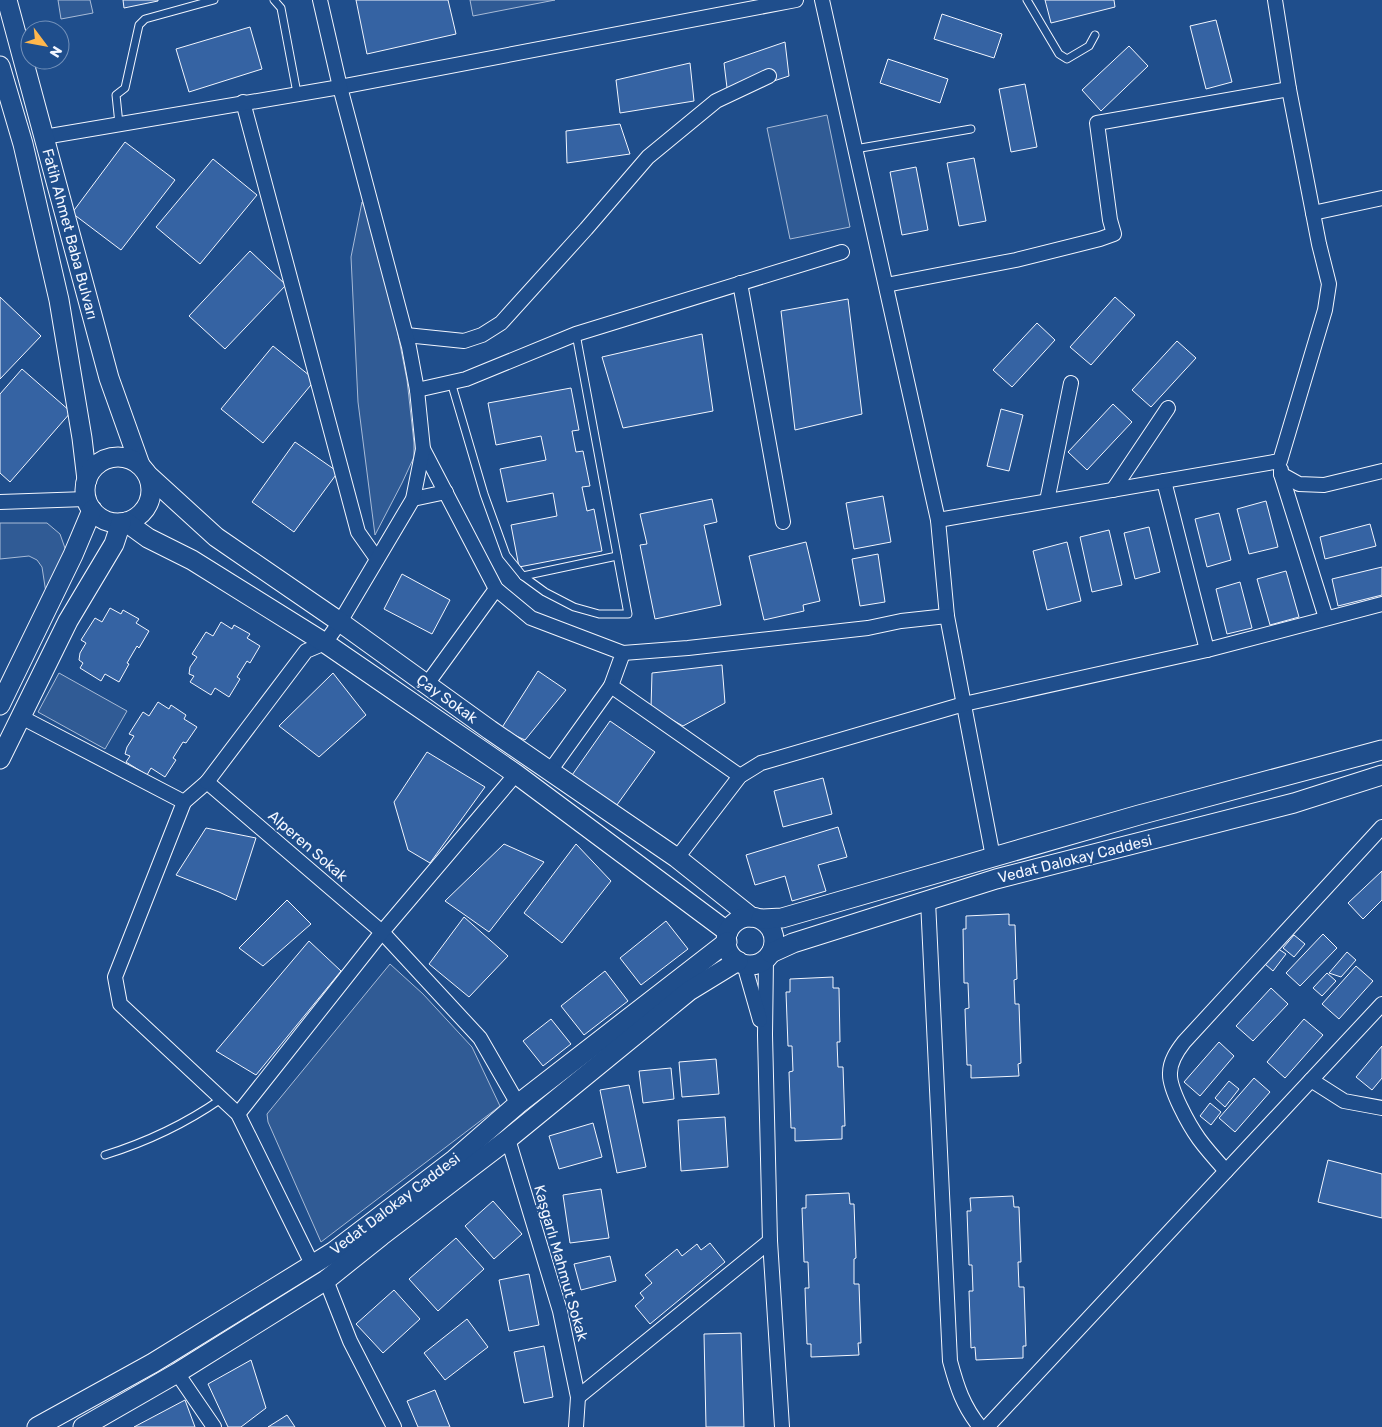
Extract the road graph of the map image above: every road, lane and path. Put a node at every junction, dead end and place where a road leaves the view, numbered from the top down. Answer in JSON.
{"nodes":[{"id":1,"x":7,"y":0,"type":"edge"},
{"id":2,"x":214,"y":0,"type":"edge"},
{"id":3,"x":274,"y":0,"type":"edge"},
{"id":4,"x":320,"y":0,"type":"edge"},
{"id":5,"x":796,"y":0,"type":"edge"},
{"id":6,"x":822,"y":0,"type":"edge"},
{"id":7,"x":1027,"y":0,"type":"edge"},
{"id":8,"x":1275,"y":0,"type":"edge"},
{"id":9,"x":182,"y":4,"type":"edge"},
{"id":10,"x":1095,"y":35,"type":"dead end"},
{"id":11,"x":0,"y":66,"type":"edge"},
{"id":12,"x":769,"y":76,"type":"dead end"},
{"id":13,"x":340,"y":87,"type":"junction"},
{"id":14,"x":1289,"y":89,"type":"junction"},
{"id":15,"x":297,"y":93,"type":"junction"},
{"id":16,"x":243,"y":102,"type":"junction"},
{"id":17,"x":119,"y":124,"type":"junction"},
{"id":18,"x":971,"y":129,"type":"dead end"},
{"id":19,"x":44,"y":137,"type":"junction"},
{"id":20,"x":855,"y":149,"type":"junction"},
{"id":21,"x":1382,"y":198,"type":"edge"},
{"id":22,"x":1313,"y":213,"type":"junction"},
{"id":23,"x":842,"y":252,"type":"dead end"},
{"id":24,"x":740,"y":283,"type":"junction"},
{"id":25,"x":886,"y":285,"type":"junction"},
{"id":26,"x":576,"y":334,"type":"junction"},
{"id":27,"x":406,"y":335,"type":"junction"},
{"id":28,"x":451,"y":382,"type":"junction"},
{"id":29,"x":1071,"y":383,"type":"dead end"},
{"id":30,"x":416,"y":390,"type":"junction"},
{"id":31,"x":1168,"y":408,"type":"dead end"},
{"id":32,"x":423,"y":449,"type":"junction"},
{"id":33,"x":1281,"y":468,"type":"junction"},
{"id":34,"x":144,"y":470,"type":"junction"},
{"id":35,"x":1382,"y":471,"type":"edge"},
{"id":36,"x":87,"y":480,"type":"junction"},
{"id":37,"x":1164,"y":481,"type":"junction"},
{"id":38,"x":1113,"y":490,"type":"junction"},
{"id":39,"x":446,"y":492,"type":"junction"},
{"id":40,"x":413,"y":498,"type":"junction"},
{"id":41,"x":1047,"y":501,"type":"junction"},
{"id":42,"x":0,"y":502,"type":"edge"},
{"id":43,"x":89,"y":505,"type":"junction"},
{"id":44,"x":938,"y":520,"type":"junction"},
{"id":45,"x":783,"y":522,"type":"dead end"},
{"id":46,"x":124,"y":523,"type":"junction"},
{"id":47,"x":617,"y":556,"type":"junction"},
{"id":48,"x":377,"y":559,"type":"junction"},
{"id":49,"x":522,"y":576,"type":"junction"},
{"id":50,"x":496,"y":589,"type":"junction"},
{"id":51,"x":1382,"y":604,"type":"edge"},
{"id":52,"x":947,"y":616,"type":"junction"},
{"id":53,"x":1326,"y":618,"type":"junction"},
{"id":54,"x":340,"y":622,"type":"junction"},
{"id":55,"x":325,"y":643,"type":"junction"},
{"id":56,"x":1207,"y":650,"type":"junction"},
{"id":57,"x":624,"y":653,"type":"junction"},
{"id":58,"x":427,"y":684,"type":"junction"},
{"id":59,"x":610,"y":686,"type":"junction"},
{"id":60,"x":964,"y":704,"type":"junction"},
{"id":61,"x":0,"y":705,"type":"edge"},
{"id":62,"x":21,"y":717,"type":"junction"},
{"id":63,"x":1382,"y":750,"type":"edge"},
{"id":64,"x":0,"y":759,"type":"edge"},
{"id":65,"x":550,"y":771,"type":"junction"},
{"id":66,"x":516,"y":774,"type":"junction"},
{"id":67,"x":1382,"y":775,"type":"edge"},
{"id":68,"x":740,"y":776,"type":"junction"},
{"id":69,"x":207,"y":782,"type":"junction"},
{"id":70,"x":184,"y":802,"type":"junction"},
{"id":71,"x":1382,"y":827,"type":"edge"},
{"id":72,"x":993,"y":857,"type":"junction"},
{"id":73,"x":677,"y":858,"type":"junction"},
{"id":74,"x":928,"y":901,"type":"junction"},
{"id":75,"x":756,"y":918,"type":"junction"},
{"id":76,"x":382,"y":932,"type":"junction"},
{"id":77,"x":727,"y":937,"type":"junction"},
{"id":78,"x":768,"y":956,"type":"junction"},
{"id":79,"x":741,"y":962,"type":"junction"},
{"id":80,"x":1382,"y":1004,"type":"edge"},
{"id":81,"x":765,"y":1035,"type":"junction"},
{"id":82,"x":1311,"y":1080,"type":"junction"},
{"id":83,"x":221,"y":1099,"type":"junction"},
{"id":84,"x":518,"y":1104,"type":"junction"},
{"id":85,"x":1382,"y":1108,"type":"edge"},
{"id":86,"x":238,"y":1114,"type":"junction"},
{"id":87,"x":508,"y":1139,"type":"junction"},
{"id":88,"x":105,"y":1155,"type":"dead end"},
{"id":89,"x":1226,"y":1171,"type":"junction"},
{"id":90,"x":770,"y":1241,"type":"junction"},
{"id":91,"x":312,"y":1264,"type":"junction"},
{"id":92,"x":326,"y":1280,"type":"junction"},
{"id":93,"x":177,"y":1373,"type":"junction"},
{"id":94,"x":578,"y":1397,"type":"junction"},
{"id":95,"x":37,"y":1427,"type":"edge"},
{"id":96,"x":83,"y":1427,"type":"edge"},
{"id":97,"x":214,"y":1427,"type":"edge"},
{"id":98,"x":394,"y":1427,"type":"edge"},
{"id":99,"x":576,"y":1427,"type":"edge"},
{"id":100,"x":782,"y":1427,"type":"edge"},
{"id":101,"x":980,"y":1427,"type":"edge"},
{"id":102,"x":988,"y":1427,"type":"edge"}],
"edges":[{"from":1,"to":19,"type":"main road","name":"Fatih Ahmet Baba Bulvarı"},
{"from":2,"to":9,"type":"lane"},
{"from":3,"to":15,"type":"lane"},
{"from":4,"to":13,"type":"street"},
{"from":5,"to":13,"type":"street"},
{"from":6,"to":20,"type":"street"},
{"from":7,"to":10,"type":"lane"},
{"from":8,"to":14,"type":"street"},
{"from":9,"to":17,"type":"lane"},
{"from":11,"to":36,"type":"main road","name":"Fatih Ahmet Baba Bulvarı"},
{"from":12,"to":27,"type":"street"},
{"from":13,"to":15,"type":"street"},
{"from":13,"to":27,"type":"street"},
{"from":14,"to":22,"type":"street"},
{"from":14,"to":25,"type":"street"},
{"from":15,"to":16,"type":"street"},
{"from":16,"to":17,"type":"street"},
{"from":16,"to":48,"type":"street"},
{"from":17,"to":19,"type":"street"},
{"from":18,"to":20,"type":"lane"},
{"from":19,"to":34,"type":"main road","name":"Fatih Ahmet Baba Bulvarı"},
{"from":20,"to":25,"type":"street"},
{"from":21,"to":22,"type":"street"},
{"from":22,"to":33,"type":"street"},
{"from":23,"to":24,"type":"street"},
{"from":24,"to":26,"type":"street"},
{"from":24,"to":45,"type":"street"},
{"from":25,"to":44,"type":"street"},
{"from":26,"to":28,"type":"street"},
{"from":26,"to":47,"type":"lane"},
{"from":27,"to":30,"type":"street"},
{"from":28,"to":30,"type":"street"},
{"from":28,"to":49,"type":"lane"},
{"from":29,"to":41,"type":"street"},
{"from":30,"to":32,"type":"street"},
{"from":31,"to":38,"type":"street"},
{"from":32,"to":39,"type":"street"},
{"from":32,"to":40,"type":"street"},
{"from":33,"to":35,"type":"street"},
{"from":33,"to":37,"type":"street"},
{"from":33,"to":53,"type":"street"},
{"from":34,"to":36,"type":"main road"},
{"from":34,"to":46,"type":"main road"},
{"from":34,"to":54,"type":"main road","name":"Çay Sokak"},
{"from":36,"to":43,"type":"main road"},
{"from":37,"to":38,"type":"street"},
{"from":37,"to":56,"type":"street"},
{"from":38,"to":41,"type":"street"},
{"from":39,"to":40,"type":"street"},
{"from":39,"to":50,"type":"street"},
{"from":40,"to":48,"type":"street"},
{"from":41,"to":44,"type":"street"},
{"from":42,"to":43,"type":"street"},
{"from":43,"to":46,"type":"main road"},
{"from":43,"to":61,"type":"main road"},
{"from":44,"to":52,"type":"street"},
{"from":46,"to":55,"type":"main road","name":"Çay Sokak"},
{"from":46,"to":62,"type":"main road"},
{"from":47,"to":49,"type":"lane"},
{"from":47,"to":49,"type":"lane"},
{"from":48,"to":54,"type":"street"},
{"from":50,"to":57,"type":"street"},
{"from":50,"to":58,"type":"street"},
{"from":51,"to":53,"type":"street"},
{"from":52,"to":57,"type":"street"},
{"from":52,"to":60,"type":"street"},
{"from":53,"to":56,"type":"street"},
{"from":54,"to":55,"type":"street"},
{"from":54,"to":58,"type":"main road","name":"Çay Sokak"},
{"from":55,"to":66,"type":"main road","name":"Çay Sokak"},
{"from":55,"to":69,"type":"street"},
{"from":56,"to":60,"type":"street"},
{"from":57,"to":59,"type":"street"},
{"from":58,"to":65,"type":"main road","name":"Çay Sokak"},
{"from":59,"to":65,"type":"street"},
{"from":59,"to":68,"type":"street"},
{"from":60,"to":68,"type":"street"},
{"from":60,"to":72,"type":"street"},
{"from":62,"to":64,"type":"main road"},
{"from":62,"to":70,"type":"street"},
{"from":63,"to":72,"type":"main road"},
{"from":65,"to":73,"type":"main road","name":"Çay Sokak"},
{"from":66,"to":76,"type":"street"},
{"from":66,"to":77,"type":"main road","name":"Çay Sokak"},
{"from":67,"to":74,"type":"main road","name":"Vedat Dalokay Caddesi"},
{"from":68,"to":73,"type":"street"},
{"from":69,"to":70,"type":"street"},
{"from":69,"to":76,"type":"street","name":"Alperen Sokak"},
{"from":70,"to":83,"type":"street"},
{"from":71,"to":89,"type":"street"},
{"from":72,"to":75,"type":"main road"},
{"from":73,"to":75,"type":"main road","name":"Çay Sokak"},
{"from":74,"to":78,"type":"main road","name":"Vedat Dalokay Caddesi"},
{"from":74,"to":101,"type":"street"},
{"from":75,"to":77,"type":"main road"},
{"from":75,"to":78,"type":"main road"},
{"from":76,"to":84,"type":"street","name":"Alperen Sokak"},
{"from":76,"to":86,"type":"street"},
{"from":77,"to":79,"type":"main road"},
{"from":77,"to":84,"type":"main road","name":"Vedat Dalokay Caddesi"},
{"from":78,"to":79,"type":"main road"},
{"from":78,"to":81,"type":"street"},
{"from":79,"to":81,"type":"street"},
{"from":79,"to":87,"type":"main road","name":"Vedat Dalokay Caddesi"},
{"from":80,"to":82,"type":"street"},
{"from":81,"to":90,"type":"street"},
{"from":82,"to":85,"type":"street"},
{"from":82,"to":89,"type":"street"},
{"from":83,"to":86,"type":"street"},
{"from":83,"to":88,"type":"lane"},
{"from":84,"to":91,"type":"main road","name":"Vedat Dalokay Caddesi"},
{"from":86,"to":91,"type":"street"},
{"from":87,"to":92,"type":"main road","name":"Vedat Dalokay Caddesi"},
{"from":87,"to":94,"type":"street","name":"Kaşgarlı Mahmut Sokak"},
{"from":89,"to":102,"type":"street"},
{"from":90,"to":94,"type":"street"},
{"from":90,"to":100,"type":"street"},
{"from":91,"to":95,"type":"main road","name":"Vedat Dalokay Caddesi"},
{"from":92,"to":93,"type":"main road","name":"Vedat Dalokay Caddesi"},
{"from":92,"to":98,"type":"street"},
{"from":93,"to":96,"type":"main road","name":"Vedat Dalokay Caddesi"},
{"from":93,"to":97,"type":"street"},
{"from":94,"to":99,"type":"street","name":"Kaşgarlı Mahmut Sokak"}]}
